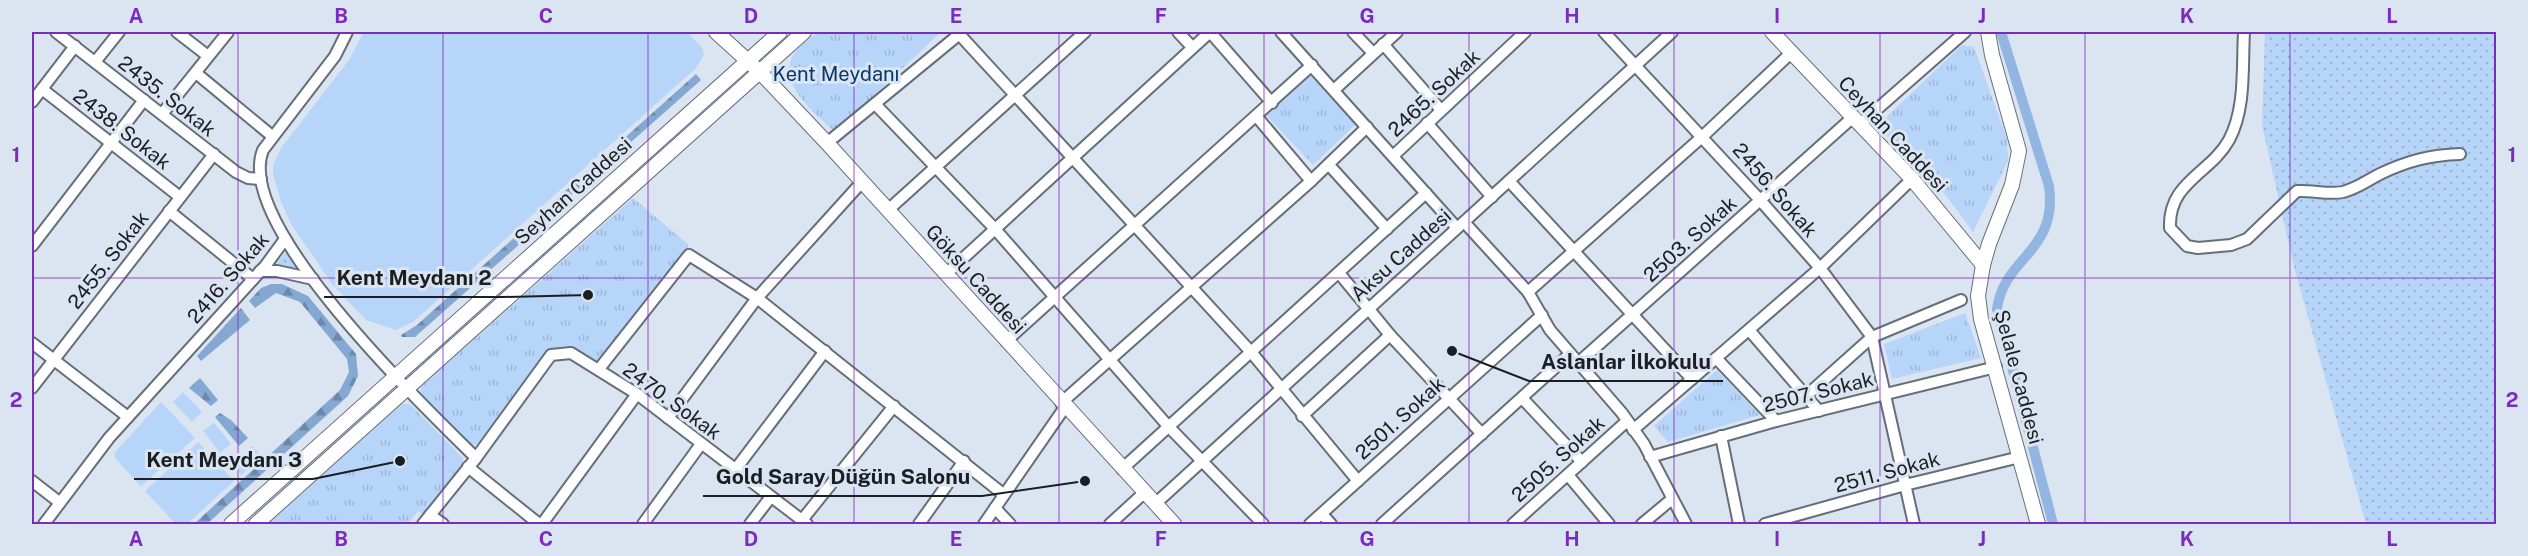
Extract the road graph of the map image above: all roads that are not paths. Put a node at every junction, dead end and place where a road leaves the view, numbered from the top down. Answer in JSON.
{"nodes":[{"id":1,"x":56,"y":32,"type":"edge"},
{"id":2,"x":119,"y":32,"type":"edge"},
{"id":3,"x":177,"y":32,"type":"edge"},
{"id":4,"x":228,"y":32,"type":"edge"},
{"id":5,"x":348,"y":32,"type":"edge"},
{"id":6,"x":716,"y":32,"type":"edge"},
{"id":7,"x":780,"y":32,"type":"edge"},
{"id":8,"x":804,"y":32,"type":"edge"},
{"id":9,"x":1084,"y":32,"type":"edge"},
{"id":10,"x":1178,"y":32,"type":"edge"},
{"id":11,"x":1281,"y":32,"type":"edge"},
{"id":12,"x":1353,"y":32,"type":"edge"},
{"id":13,"x":1396,"y":32,"type":"edge"},
{"id":14,"x":1525,"y":32,"type":"edge"},
{"id":15,"x":1604,"y":32,"type":"edge"},
{"id":16,"x":1672,"y":32,"type":"edge"},
{"id":17,"x":1965,"y":32,"type":"edge"},
{"id":18,"x":1988,"y":32,"type":"edge"},
{"id":19,"x":2244,"y":32,"type":"edge"},
{"id":20,"x":961,"y":33,"type":"edge"},
{"id":21,"x":1780,"y":34,"type":"edge"},
{"id":22,"x":1383,"y":44,"type":"junction"},
{"id":23,"x":75,"y":46,"type":"junction"},
{"id":24,"x":1192,"y":47,"type":"junction"},
{"id":25,"x":1792,"y":52,"type":"junction"},
{"id":26,"x":1373,"y":53,"type":"junction"},
{"id":27,"x":208,"y":56,"type":"junction"},
{"id":28,"x":748,"y":60,"type":"junction"},
{"id":29,"x":95,"y":62,"type":"junction"},
{"id":30,"x":1636,"y":64,"type":"junction"},
{"id":31,"x":1312,"y":65,"type":"junction"},
{"id":32,"x":760,"y":72,"type":"junction"},
{"id":33,"x":196,"y":73,"type":"junction"},
{"id":34,"x":42,"y":89,"type":"junction"},
{"id":35,"x":1335,"y":89,"type":"junction"},
{"id":36,"x":1014,"y":94,"type":"junction"},
{"id":37,"x":144,"y":100,"type":"junction"},
{"id":38,"x":32,"y":102,"type":"edge"},
{"id":39,"x":1272,"y":103,"type":"junction"},
{"id":40,"x":875,"y":104,"type":"junction"},
{"id":41,"x":1441,"y":110,"type":"junction"},
{"id":42,"x":162,"y":114,"type":"junction"},
{"id":43,"x":1257,"y":117,"type":"junction"},
{"id":44,"x":1855,"y":122,"type":"junction"},
{"id":45,"x":1427,"y":123,"type":"junction"},
{"id":46,"x":1367,"y":127,"type":"junction"},
{"id":47,"x":272,"y":136,"type":"junction"},
{"id":48,"x":1703,"y":136,"type":"junction"},
{"id":49,"x":827,"y":143,"type":"junction"},
{"id":50,"x":111,"y":144,"type":"junction"},
{"id":51,"x":214,"y":154,"type":"junction"},
{"id":52,"x":2460,"y":154,"type":"dead end"},
{"id":53,"x":1393,"y":156,"type":"junction"},
{"id":54,"x":1072,"y":159,"type":"junction"},
{"id":55,"x":1329,"y":165,"type":"junction"},
{"id":56,"x":933,"y":167,"type":"junction"},
{"id":57,"x":261,"y":179,"type":"junction"},
{"id":58,"x":1911,"y":179,"type":"junction"},
{"id":59,"x":1509,"y":181,"type":"junction"},
{"id":60,"x":1311,"y":182,"type":"junction"},
{"id":61,"x":861,"y":183,"type":"junction"},
{"id":62,"x":1426,"y":193,"type":"junction"},
{"id":63,"x":1491,"y":196,"type":"junction"},
{"id":64,"x":180,"y":197,"type":"junction"},
{"id":65,"x":1760,"y":200,"type":"junction"},
{"id":66,"x":888,"y":210,"type":"junction"},
{"id":67,"x":169,"y":211,"type":"junction"},
{"id":68,"x":1133,"y":225,"type":"junction"},
{"id":69,"x":1461,"y":225,"type":"junction"},
{"id":70,"x":996,"y":229,"type":"junction"},
{"id":71,"x":1387,"y":229,"type":"junction"},
{"id":72,"x":285,"y":239,"type":"junction"},
{"id":73,"x":32,"y":246,"type":"edge"},
{"id":74,"x":1574,"y":251,"type":"junction"},
{"id":75,"x":1983,"y":265,"type":"junction"},
{"id":76,"x":1820,"y":268,"type":"junction"},
{"id":77,"x":1339,"y":273,"type":"junction"},
{"id":78,"x":946,"y":274,"type":"junction"},
{"id":79,"x":257,"y":275,"type":"junction"},
{"id":80,"x":313,"y":279,"type":"junction"},
{"id":81,"x":1191,"y":289,"type":"junction"},
{"id":82,"x":1528,"y":292,"type":"junction"},
{"id":83,"x":1054,"y":296,"type":"junction"},
{"id":84,"x":757,"y":297,"type":"junction"},
{"id":85,"x":1961,"y":300,"type":"dead end"},
{"id":86,"x":1368,"y":309,"type":"junction"},
{"id":87,"x":1542,"y":315,"type":"junction"},
{"id":88,"x":1633,"y":315,"type":"junction"},
{"id":89,"x":1749,"y":330,"type":"junction"},
{"id":90,"x":1390,"y":334,"type":"junction"},
{"id":91,"x":1872,"y":338,"type":"junction"},
{"id":92,"x":1006,"y":341,"type":"junction"},
{"id":93,"x":32,"y":343,"type":"edge"},
{"id":94,"x":825,"y":351,"type":"junction"},
{"id":95,"x":1251,"y":352,"type":"junction"},
{"id":96,"x":1570,"y":354,"type":"junction"},
{"id":97,"x":1716,"y":358,"type":"junction"},
{"id":98,"x":1111,"y":359,"type":"junction"},
{"id":99,"x":53,"y":360,"type":"junction"},
{"id":100,"x":1578,"y":363,"type":"junction"},
{"id":101,"x":1995,"y":367,"type":"junction"},
{"id":102,"x":599,"y":369,"type":"junction"},
{"id":103,"x":396,"y":376,"type":"junction"},
{"id":104,"x":1692,"y":379,"type":"junction"},
{"id":105,"x":32,"y":388,"type":"edge"},
{"id":106,"x":407,"y":389,"type":"junction"},
{"id":107,"x":1281,"y":389,"type":"junction"},
{"id":108,"x":637,"y":394,"type":"junction"},
{"id":109,"x":1883,"y":394,"type":"junction"},
{"id":110,"x":1806,"y":396,"type":"junction"},
{"id":111,"x":1522,"y":398,"type":"junction"},
{"id":112,"x":1448,"y":399,"type":"junction"},
{"id":113,"x":1063,"y":405,"type":"junction"},
{"id":114,"x":894,"y":406,"type":"junction"},
{"id":115,"x":1819,"y":411,"type":"junction"},
{"id":116,"x":1302,"y":416,"type":"junction"},
{"id":117,"x":128,"y":417,"type":"junction"},
{"id":118,"x":668,"y":418,"type":"junction"},
{"id":119,"x":1776,"y":421,"type":"junction"},
{"id":120,"x":1630,"y":425,"type":"junction"},
{"id":121,"x":1168,"y":426,"type":"junction"},
{"id":122,"x":1482,"y":434,"type":"junction"},
{"id":123,"x":1721,"y":436,"type":"junction"},
{"id":124,"x":701,"y":444,"type":"junction"},
{"id":125,"x":1650,"y":457,"type":"junction"},
{"id":126,"x":2020,"y":457,"type":"junction"},
{"id":127,"x":476,"y":458,"type":"junction"},
{"id":128,"x":1203,"y":460,"type":"junction"},
{"id":129,"x":964,"y":461,"type":"junction"},
{"id":130,"x":1582,"y":462,"type":"junction"},
{"id":131,"x":468,"y":467,"type":"junction"},
{"id":132,"x":1122,"y":469,"type":"junction"},
{"id":133,"x":735,"y":470,"type":"junction"},
{"id":134,"x":1568,"y":475,"type":"junction"},
{"id":135,"x":32,"y":481,"type":"edge"},
{"id":136,"x":1358,"y":481,"type":"junction"},
{"id":137,"x":1905,"y":485,"type":"junction"},
{"id":138,"x":1144,"y":493,"type":"junction"},
{"id":139,"x":1003,"y":494,"type":"junction"},
{"id":140,"x":770,"y":498,"type":"junction"},
{"id":141,"x":1672,"y":499,"type":"junction"},
{"id":142,"x":59,"y":502,"type":"junction"},
{"id":143,"x":1155,"y":504,"type":"junction"},
{"id":144,"x":995,"y":508,"type":"junction"},
{"id":145,"x":1322,"y":514,"type":"junction"},
{"id":146,"x":430,"y":515,"type":"junction"},
{"id":147,"x":805,"y":522,"type":"edge"},
{"id":148,"x":44,"y":525,"type":"edge"},
{"id":149,"x":231,"y":525,"type":"edge"},
{"id":150,"x":256,"y":525,"type":"edge"},
{"id":151,"x":423,"y":525,"type":"edge"},
{"id":152,"x":443,"y":525,"type":"edge"},
{"id":153,"x":540,"y":525,"type":"edge"},
{"id":154,"x":643,"y":525,"type":"edge"},
{"id":155,"x":750,"y":525,"type":"edge"},
{"id":156,"x":919,"y":525,"type":"edge"},
{"id":157,"x":984,"y":525,"type":"edge"},
{"id":158,"x":1010,"y":525,"type":"edge"},
{"id":159,"x":1110,"y":525,"type":"edge"},
{"id":160,"x":1174,"y":525,"type":"edge"},
{"id":161,"x":1263,"y":525,"type":"edge"},
{"id":162,"x":1310,"y":525,"type":"edge"},
{"id":163,"x":1331,"y":525,"type":"edge"},
{"id":164,"x":1382,"y":525,"type":"edge"},
{"id":165,"x":1513,"y":525,"type":"edge"},
{"id":166,"x":1608,"y":525,"type":"edge"},
{"id":167,"x":1642,"y":525,"type":"edge"},
{"id":168,"x":1686,"y":525,"type":"edge"},
{"id":169,"x":1739,"y":525,"type":"edge"},
{"id":170,"x":1765,"y":525,"type":"edge"},
{"id":171,"x":1914,"y":525,"type":"edge"},
{"id":172,"x":2038,"y":525,"type":"edge"}],
"edges":[{"from":1,"to":23,"type":"street","name":"2435. Sokak"},
{"from":2,"to":29,"type":"street"},
{"from":3,"to":27,"type":"street"},
{"from":4,"to":27,"type":"street"},
{"from":5,"to":47,"type":"street","name":"2416. Sokak"},
{"from":6,"to":28,"type":"street","name":"Göksu Caddesi"},
{"from":7,"to":28,"type":"street","name":"Seyhan Caddesi"},
{"from":8,"to":32,"type":"street","name":"Seyhan Caddesi"},
{"from":9,"to":36,"type":"street"},
{"from":10,"to":24,"type":"street"},
{"from":11,"to":31,"type":"street"},
{"from":12,"to":26,"type":"street"},
{"from":13,"to":22,"type":"street"},
{"from":14,"to":41,"type":"street","name":"2465. Sokak"},
{"from":15,"to":30,"type":"street","name":"2456. Sokak"},
{"from":16,"to":30,"type":"street","name":"Aksu Caddesi"},
{"from":17,"to":44,"type":"street","name":"2503. Sokak"},
{"from":18,"to":75,"type":"street","name":"Şelale Caddesi"},
{"from":19,"to":52,"type":"street"},
{"from":20,"to":36,"type":"street"},
{"from":20,"to":40,"type":"street"},
{"from":21,"to":25,"type":"street","name":"Ceyhan Caddesi"},
{"from":22,"to":26,"type":"street"},
{"from":22,"to":41,"type":"street"},
{"from":23,"to":29,"type":"street","name":"2435. Sokak"},
{"from":23,"to":34,"type":"street"},
{"from":24,"to":39,"type":"street"},
{"from":24,"to":54,"type":"street"},
{"from":25,"to":44,"type":"street","name":"Ceyhan Caddesi"},
{"from":25,"to":48,"type":"street"},
{"from":26,"to":35,"type":"street"},
{"from":27,"to":33,"type":"street"},
{"from":28,"to":32,"type":"street","name":"Göksu Caddesi"},
{"from":28,"to":103,"type":"street","name":"Seyhan Caddesi"},
{"from":29,"to":37,"type":"street","name":"2435. Sokak"},
{"from":30,"to":48,"type":"street","name":"2456. Sokak"},
{"from":30,"to":59,"type":"street","name":"Aksu Caddesi"},
{"from":31,"to":35,"type":"street"},
{"from":31,"to":39,"type":"street"},
{"from":32,"to":49,"type":"street","name":"Göksu Caddesi"},
{"from":32,"to":106,"type":"street","name":"Seyhan Caddesi"},
{"from":33,"to":42,"type":"street"},
{"from":33,"to":47,"type":"street"},
{"from":34,"to":38,"type":"street"},
{"from":34,"to":50,"type":"street","name":"2438. Sokak"},
{"from":35,"to":46,"type":"street"},
{"from":36,"to":54,"type":"street"},
{"from":36,"to":56,"type":"street"},
{"from":37,"to":42,"type":"street","name":"2435. Sokak"},
{"from":37,"to":50,"type":"street"},
{"from":39,"to":43,"type":"street"},
{"from":40,"to":49,"type":"street"},
{"from":40,"to":56,"type":"street"},
{"from":41,"to":45,"type":"street","name":"2465. Sokak"},
{"from":42,"to":51,"type":"street","name":"2435. Sokak"},
{"from":43,"to":60,"type":"street"},
{"from":43,"to":68,"type":"street"},
{"from":44,"to":58,"type":"street","name":"Ceyhan Caddesi"},
{"from":44,"to":65,"type":"street","name":"2503. Sokak"},
{"from":45,"to":53,"type":"street","name":"2465. Sokak"},
{"from":45,"to":63,"type":"street"},
{"from":46,"to":53,"type":"street"},
{"from":46,"to":55,"type":"street"},
{"from":47,"to":57,"type":"street","name":"2416. Sokak"},
{"from":48,"to":65,"type":"street","name":"2456. Sokak"},
{"from":48,"to":74,"type":"street"},
{"from":49,"to":61,"type":"street","name":"Göksu Caddesi"},
{"from":50,"to":64,"type":"street","name":"2438. Sokak"},
{"from":50,"to":73,"type":"street"},
{"from":51,"to":57,"type":"street","name":"2435. Sokak"},
{"from":51,"to":64,"type":"street","name":"2455. Sokak"},
{"from":53,"to":62,"type":"street"},
{"from":54,"to":68,"type":"street"},
{"from":54,"to":70,"type":"street"},
{"from":55,"to":60,"type":"street"},
{"from":55,"to":71,"type":"street"},
{"from":56,"to":66,"type":"street"},
{"from":56,"to":70,"type":"street"},
{"from":57,"to":72,"type":"street","name":"2416. Sokak"},
{"from":58,"to":75,"type":"street","name":"Ceyhan Caddesi"},
{"from":58,"to":76,"type":"street","name":"2505. Sokak"},
{"from":59,"to":63,"type":"street","name":"Aksu Caddesi"},
{"from":59,"to":74,"type":"street"},
{"from":60,"to":81,"type":"street"},
{"from":61,"to":66,"type":"street","name":"Göksu Caddesi"},
{"from":61,"to":84,"type":"street"},
{"from":62,"to":69,"type":"street"},
{"from":62,"to":71,"type":"street"},
{"from":63,"to":69,"type":"street","name":"Aksu Caddesi"},
{"from":64,"to":67,"type":"street","name":"2455. Sokak"},
{"from":65,"to":76,"type":"street","name":"2456. Sokak"},
{"from":65,"to":88,"type":"street","name":"2503. Sokak"},
{"from":66,"to":78,"type":"street","name":"Göksu Caddesi"},
{"from":67,"to":79,"type":"street"},
{"from":67,"to":99,"type":"street","name":"2455. Sokak"},
{"from":68,"to":81,"type":"street"},
{"from":68,"to":83,"type":"street"},
{"from":69,"to":82,"type":"street"},
{"from":69,"to":86,"type":"street","name":"Aksu Caddesi"},
{"from":70,"to":78,"type":"street"},
{"from":70,"to":83,"type":"street"},
{"from":71,"to":77,"type":"street"},
{"from":72,"to":79,"type":"street","name":"2416. Sokak"},
{"from":72,"to":80,"type":"street"},
{"from":74,"to":82,"type":"street"},
{"from":74,"to":88,"type":"street"},
{"from":75,"to":101,"type":"street","name":"Şelale Caddesi"},
{"from":76,"to":89,"type":"street","name":"2505. Sokak"},
{"from":76,"to":91,"type":"street","name":"2456. Sokak"},
{"from":77,"to":86,"type":"street"},
{"from":77,"to":95,"type":"street"},
{"from":78,"to":92,"type":"street","name":"Göksu Caddesi"},
{"from":79,"to":80,"type":"street"},
{"from":79,"to":117,"type":"street","name":"2416. Sokak"},
{"from":80,"to":103,"type":"street"},
{"from":81,"to":95,"type":"street"},
{"from":81,"to":98,"type":"street"},
{"from":82,"to":87,"type":"street"},
{"from":83,"to":92,"type":"street"},
{"from":83,"to":98,"type":"street"},
{"from":84,"to":94,"type":"street"},
{"from":84,"to":102,"type":"street"},
{"from":84,"to":118,"type":"street"},
{"from":85,"to":91,"type":"street"},
{"from":86,"to":90,"type":"street"},
{"from":86,"to":107,"type":"street","name":"Aksu Caddesi"},
{"from":87,"to":96,"type":"street"},
{"from":87,"to":112,"type":"street","name":"2501. Sokak"},
{"from":88,"to":100,"type":"street","name":"2503. Sokak"},
{"from":88,"to":104,"type":"street"},
{"from":89,"to":97,"type":"street","name":"2505. Sokak"},
{"from":89,"to":110,"type":"street"},
{"from":90,"to":112,"type":"street"},
{"from":90,"to":116,"type":"street"},
{"from":91,"to":109,"type":"street","name":"2456. Sokak"},
{"from":91,"to":110,"type":"street"},
{"from":92,"to":113,"type":"street","name":"Göksu Caddesi"},
{"from":93,"to":99,"type":"street"},
{"from":94,"to":114,"type":"street"},
{"from":94,"to":133,"type":"street"},
{"from":95,"to":107,"type":"street"},
{"from":95,"to":121,"type":"street"},
{"from":96,"to":100,"type":"street"},
{"from":96,"to":111,"type":"street"},
{"from":97,"to":104,"type":"street","name":"2505. Sokak"},
{"from":97,"to":119,"type":"street"},
{"from":98,"to":113,"type":"street"},
{"from":98,"to":121,"type":"street"},
{"from":99,"to":105,"type":"street","name":"2455. Sokak"},
{"from":99,"to":117,"type":"street"},
{"from":100,"to":120,"type":"street"},
{"from":101,"to":109,"type":"street","name":"2507. Sokak"},
{"from":101,"to":126,"type":"street","name":"Şelale Caddesi"},
{"from":102,"to":108,"type":"street","name":"2470. Sokak"},
{"from":102,"to":127,"type":"street","name":"2470. Sokak"},
{"from":103,"to":106,"type":"street"},
{"from":103,"to":149,"type":"street","name":"Seyhan Caddesi"},
{"from":104,"to":120,"type":"street","name":"2505. Sokak"},
{"from":106,"to":127,"type":"street"},
{"from":106,"to":150,"type":"street","name":"Seyhan Caddesi"},
{"from":107,"to":116,"type":"street"},
{"from":107,"to":128,"type":"street","name":"Aksu Caddesi"},
{"from":108,"to":118,"type":"street","name":"2470. Sokak"},
{"from":108,"to":153,"type":"street"},
{"from":109,"to":115,"type":"street","name":"2507. Sokak"},
{"from":109,"to":137,"type":"street","name":"2456. Sokak"},
{"from":110,"to":115,"type":"street"},
{"from":111,"to":122,"type":"street"},
{"from":111,"to":130,"type":"street"},
{"from":112,"to":122,"type":"street"},
{"from":112,"to":136,"type":"street","name":"2501. Sokak"},
{"from":113,"to":132,"type":"street","name":"Göksu Caddesi"},
{"from":113,"to":139,"type":"street"},
{"from":114,"to":129,"type":"street"},
{"from":114,"to":147,"type":"street"},
{"from":115,"to":119,"type":"street","name":"2507. Sokak"},
{"from":116,"to":136,"type":"street"},
{"from":117,"to":142,"type":"street","name":"2416. Sokak"},
{"from":118,"to":124,"type":"street","name":"2470. Sokak"},
{"from":119,"to":123,"type":"street","name":"2507. Sokak"},
{"from":120,"to":125,"type":"street"},
{"from":120,"to":130,"type":"street","name":"2505. Sokak"},
{"from":121,"to":128,"type":"street"},
{"from":121,"to":132,"type":"street"},
{"from":122,"to":164,"type":"street"},
{"from":123,"to":125,"type":"street","name":"2507. Sokak"},
{"from":123,"to":169,"type":"street"},
{"from":124,"to":133,"type":"street","name":"2470. Sokak"},
{"from":124,"to":154,"type":"street"},
{"from":125,"to":141,"type":"street"},
{"from":126,"to":137,"type":"street","name":"2511. Sokak"},
{"from":126,"to":172,"type":"street","name":"Şelale Caddesi"},
{"from":127,"to":131,"type":"street"},
{"from":128,"to":143,"type":"street","name":"Aksu Caddesi"},
{"from":128,"to":161,"type":"street"},
{"from":129,"to":139,"type":"street"},
{"from":129,"to":156,"type":"street"},
{"from":130,"to":134,"type":"street","name":"2505. Sokak"},
{"from":131,"to":146,"type":"street"},
{"from":131,"to":153,"type":"street"},
{"from":132,"to":138,"type":"street","name":"Göksu Caddesi"},
{"from":133,"to":140,"type":"street","name":"2470. Sokak"},
{"from":134,"to":165,"type":"street","name":"2505. Sokak"},
{"from":134,"to":166,"type":"street"},
{"from":135,"to":142,"type":"street"},
{"from":136,"to":145,"type":"street","name":"2501. Sokak"},
{"from":137,"to":170,"type":"street","name":"2511. Sokak"},
{"from":137,"to":171,"type":"street","name":"2456. Sokak"},
{"from":138,"to":143,"type":"street","name":"Göksu Caddesi"},
{"from":138,"to":159,"type":"street"},
{"from":139,"to":144,"type":"street"},
{"from":140,"to":147,"type":"street","name":"2470. Sokak"},
{"from":140,"to":155,"type":"street"},
{"from":141,"to":167,"type":"street"},
{"from":141,"to":168,"type":"street"},
{"from":142,"to":148,"type":"street","name":"2416. Sokak"},
{"from":143,"to":160,"type":"street","name":"Göksu Caddesi"},
{"from":144,"to":157,"type":"street"},
{"from":144,"to":158,"type":"street"},
{"from":145,"to":162,"type":"street","name":"2501. Sokak"},
{"from":145,"to":163,"type":"street"},
{"from":146,"to":151,"type":"street"},
{"from":146,"to":152,"type":"street"}]}
